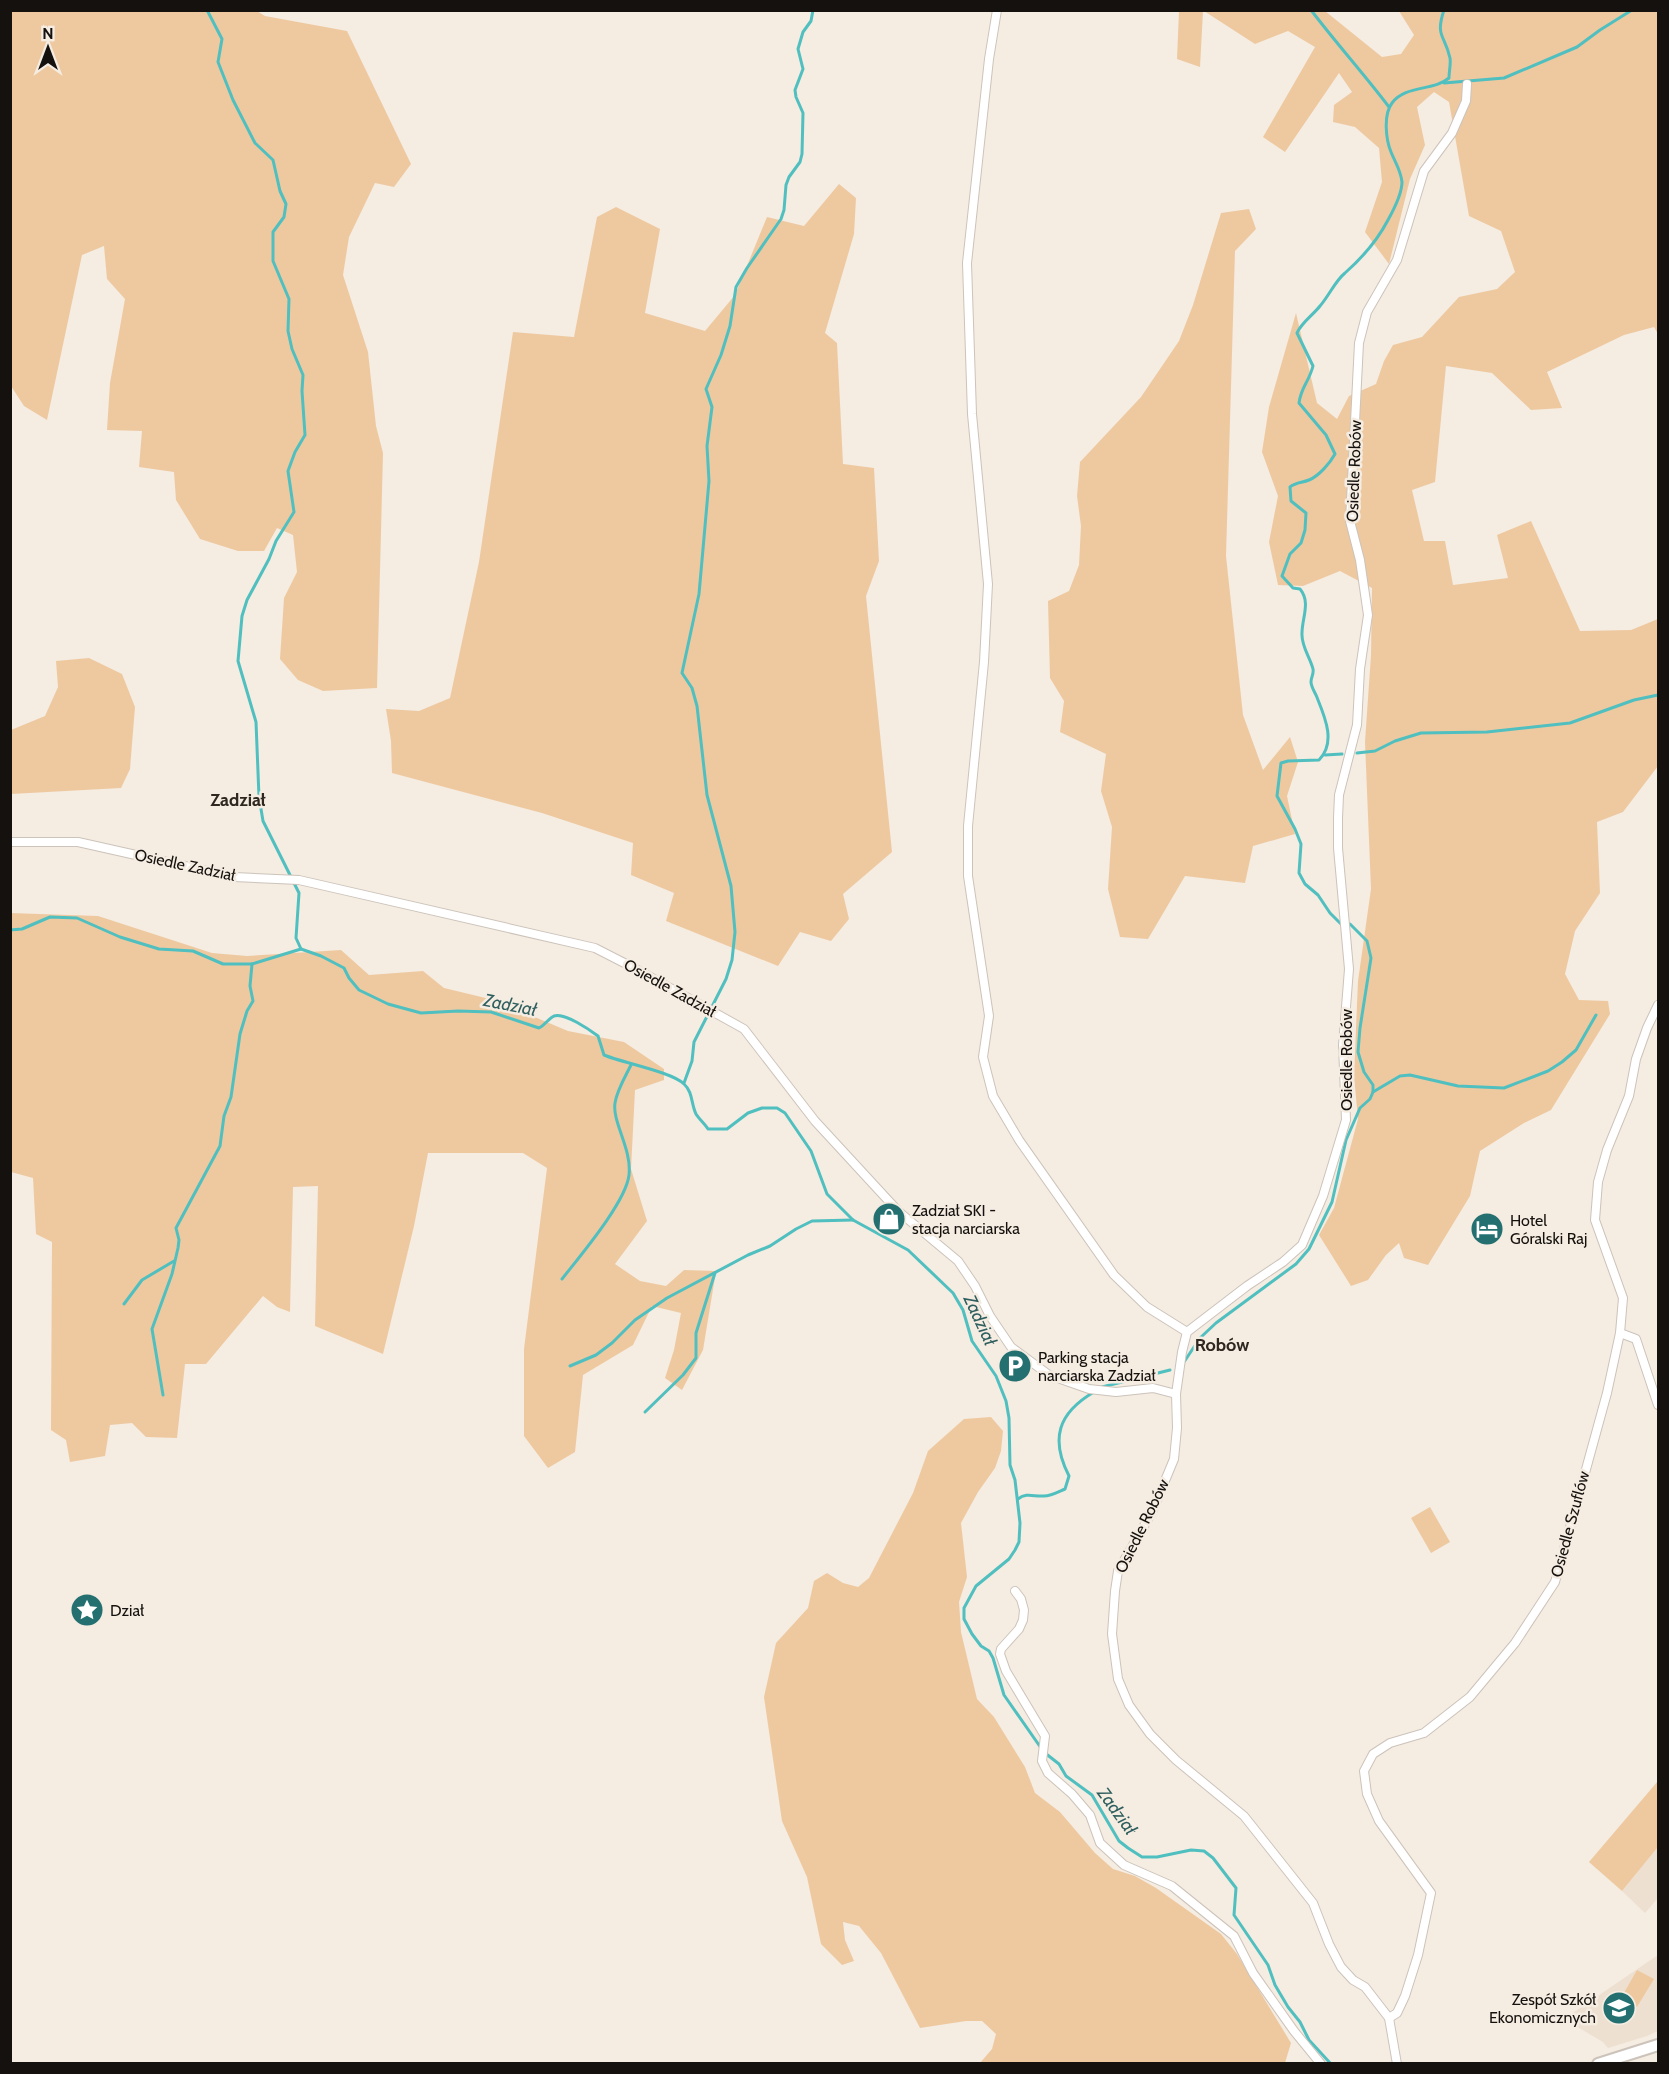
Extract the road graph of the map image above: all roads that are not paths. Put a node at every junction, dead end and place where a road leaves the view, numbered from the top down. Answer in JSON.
{"nodes":[{"id":1,"x":998,"y":10,"type":"edge"},
{"id":2,"x":1467,"y":84,"type":"dead end"},
{"id":3,"x":10,"y":842,"type":"edge"},
{"id":4,"x":1659,"y":1005,"type":"edge"},
{"id":5,"x":1187,"y":1332,"type":"junction"},
{"id":6,"x":1620,"y":1333,"type":"junction"},
{"id":7,"x":1176,"y":1394,"type":"junction"},
{"id":8,"x":1659,"y":1405,"type":"edge"},
{"id":9,"x":1015,"y":1591,"type":"dead end"},
{"id":10,"x":1389,"y":2018,"type":"junction"},
{"id":11,"x":1659,"y":2045,"type":"edge"},
{"id":12,"x":1321,"y":2064,"type":"edge"},
{"id":13,"x":1397,"y":2064,"type":"edge"},
{"id":14,"x":1598,"y":2064,"type":"edge"}],
"edges":[{"from":1,"to":5,"type":"street"},
{"from":2,"to":5,"type":"street","name":"Osiedle Robów"},
{"from":3,"to":7,"type":"street","name":"Osiedle Zadział"},
{"from":4,"to":6,"type":"street","name":"Osiedle Szuflów"},
{"from":5,"to":7,"type":"street","name":"Osiedle Robów"},
{"from":6,"to":8,"type":"street"},
{"from":6,"to":10,"type":"street","name":"Osiedle Szuflów"},
{"from":7,"to":10,"type":"street","name":"Osiedle Robów"},
{"from":9,"to":12,"type":"street"},
{"from":10,"to":13,"type":"street","name":"Osiedle Robów"},
{"from":11,"to":14,"type":"street"}]}
